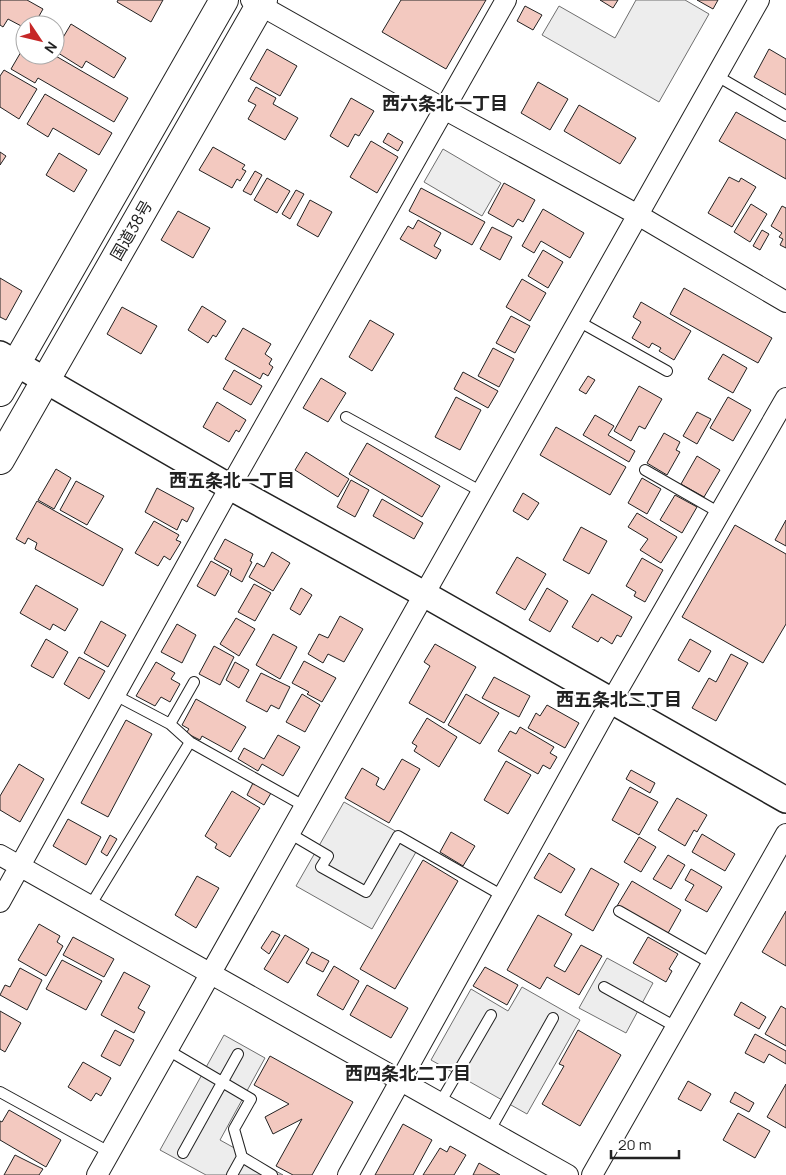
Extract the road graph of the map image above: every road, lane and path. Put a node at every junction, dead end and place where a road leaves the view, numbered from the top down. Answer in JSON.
{"nodes":[{"id":1,"x":224,"y":0,"type":"edge"},
{"id":2,"x":506,"y":0,"type":"edge"},
{"id":3,"x":759,"y":0,"type":"edge"},
{"id":4,"x":258,"y":2,"type":"edge"},
{"id":5,"x":717,"y":76,"type":"junction"},
{"id":6,"x":444,"y":109,"type":"junction"},
{"id":7,"x":786,"y":116,"type":"edge"},
{"id":8,"x":638,"y":216,"type":"junction"},
{"id":9,"x":786,"y":302,"type":"edge"},
{"id":10,"x":578,"y":321,"type":"junction"},
{"id":11,"x":8,"y":359,"type":"edge"},
{"id":12,"x":667,"y":371,"type":"dead end"},
{"id":13,"x":45,"y":380,"type":"junction"},
{"id":14,"x":0,"y":392,"type":"edge"},
{"id":15,"x":786,"y":398,"type":"edge"},
{"id":16,"x":346,"y":417,"type":"dead end"},
{"id":17,"x":0,"y":460,"type":"edge"},
{"id":18,"x":645,"y":470,"type":"dead end"},
{"id":19,"x":230,"y":487,"type":"junction"},
{"id":20,"x":482,"y":492,"type":"junction"},
{"id":21,"x":720,"y":513,"type":"junction"},
{"id":22,"x":424,"y":594,"type":"junction"},
{"id":23,"x":194,"y":682,"type":"dead end"},
{"id":24,"x":115,"y":694,"type":"junction"},
{"id":25,"x":612,"y":700,"type":"junction"},
{"id":26,"x":170,"y":724,"type":"junction"},
{"id":27,"x":190,"y":742,"type":"junction"},
{"id":28,"x":786,"y":800,"type":"edge"},
{"id":29,"x":304,"y":806,"type":"junction"},
{"id":30,"x":289,"y":833,"type":"junction"},
{"id":31,"x":786,"y":834,"type":"edge"},
{"id":32,"x":0,"y":855,"type":"edge"},
{"id":33,"x":20,"y":866,"type":"junction"},
{"id":34,"x":503,"y":896,"type":"junction"},
{"id":35,"x":0,"y":902,"type":"edge"},
{"id":36,"x":90,"y":906,"type":"junction"},
{"id":37,"x":619,"y":911,"type":"dead end"},
{"id":38,"x":712,"y":964,"type":"junction"},
{"id":39,"x":209,"y":973,"type":"junction"},
{"id":40,"x":604,"y":987,"type":"dead end"},
{"id":41,"x":491,"y":1015,"type":"dead end"},
{"id":42,"x":553,"y":1018,"type":"dead end"},
{"id":43,"x":676,"y":1027,"type":"junction"},
{"id":44,"x":166,"y":1049,"type":"junction"},
{"id":45,"x":238,"y":1054,"type":"dead end"},
{"id":46,"x":401,"y":1080,"type":"junction"},
{"id":47,"x":223,"y":1082,"type":"junction"},
{"id":48,"x":0,"y":1092,"type":"edge"},
{"id":49,"x":440,"y":1103,"type":"junction"},
{"id":50,"x":490,"y":1130,"type":"junction"},
{"id":51,"x":109,"y":1152,"type":"junction"},
{"id":52,"x":184,"y":1153,"type":"dead end"},
{"id":53,"x":242,"y":1157,"type":"junction"},
{"id":54,"x":97,"y":1175,"type":"edge"},
{"id":55,"x":232,"y":1175,"type":"edge"},
{"id":56,"x":272,"y":1175,"type":"edge"},
{"id":57,"x":348,"y":1175,"type":"edge"},
{"id":58,"x":568,"y":1175,"type":"edge"},
{"id":59,"x":592,"y":1175,"type":"edge"}],
"edges":[{"from":1,"to":11,"type":"highway","name":"国道38号"},
{"from":2,"to":6,"type":"street"},
{"from":3,"to":5,"type":"street"},
{"from":4,"to":6,"type":"street"},
{"from":4,"to":13,"type":"highway","name":"国道38号"},
{"from":5,"to":7,"type":"lane"},
{"from":5,"to":8,"type":"street"},
{"from":6,"to":8,"type":"street"},
{"from":6,"to":19,"type":"street"},
{"from":8,"to":9,"type":"street"},
{"from":8,"to":10,"type":"street"},
{"from":10,"to":12,"type":"lane"},
{"from":10,"to":20,"type":"street"},
{"from":11,"to":13,"type":"street"},
{"from":11,"to":14,"type":"highway","name":"国道38号"},
{"from":13,"to":17,"type":"highway","name":"国道38号"},
{"from":13,"to":19,"type":"street"},
{"from":15,"to":21,"type":"street"},
{"from":16,"to":20,"type":"lane"},
{"from":18,"to":21,"type":"lane"},
{"from":19,"to":22,"type":"street"},
{"from":19,"to":24,"type":"street"},
{"from":20,"to":22,"type":"street"},
{"from":21,"to":25,"type":"street"},
{"from":22,"to":25,"type":"street"},
{"from":22,"to":29,"type":"street"},
{"from":23,"to":26,"type":"lane"},
{"from":24,"to":26,"type":"lane"},
{"from":24,"to":33,"type":"street"},
{"from":25,"to":28,"type":"street"},
{"from":25,"to":34,"type":"street"},
{"from":26,"to":27,"type":"lane"},
{"from":27,"to":29,"type":"lane"},
{"from":27,"to":36,"type":"lane"},
{"from":29,"to":30,"type":"street"},
{"from":30,"to":34,"type":"lane"},
{"from":30,"to":39,"type":"street"},
{"from":31,"to":38,"type":"street"},
{"from":32,"to":33,"type":"street"},
{"from":33,"to":35,"type":"street"},
{"from":33,"to":36,"type":"street"},
{"from":34,"to":46,"type":"street"},
{"from":36,"to":39,"type":"street"},
{"from":37,"to":38,"type":"lane"},
{"from":38,"to":43,"type":"street"},
{"from":39,"to":44,"type":"street"},
{"from":39,"to":46,"type":"street"},
{"from":40,"to":43,"type":"lane"},
{"from":41,"to":49,"type":"lane"},
{"from":42,"to":50,"type":"lane"},
{"from":43,"to":59,"type":"street"},
{"from":44,"to":47,"type":"lane"},
{"from":44,"to":51,"type":"street"},
{"from":45,"to":47,"type":"lane"},
{"from":46,"to":49,"type":"street"},
{"from":46,"to":57,"type":"street"},
{"from":47,"to":52,"type":"lane"},
{"from":47,"to":53,"type":"lane"},
{"from":48,"to":51,"type":"lane"},
{"from":49,"to":50,"type":"street"},
{"from":50,"to":58,"type":"street"},
{"from":51,"to":54,"type":"street"},
{"from":53,"to":55,"type":"lane"},
{"from":53,"to":56,"type":"lane"}]}
